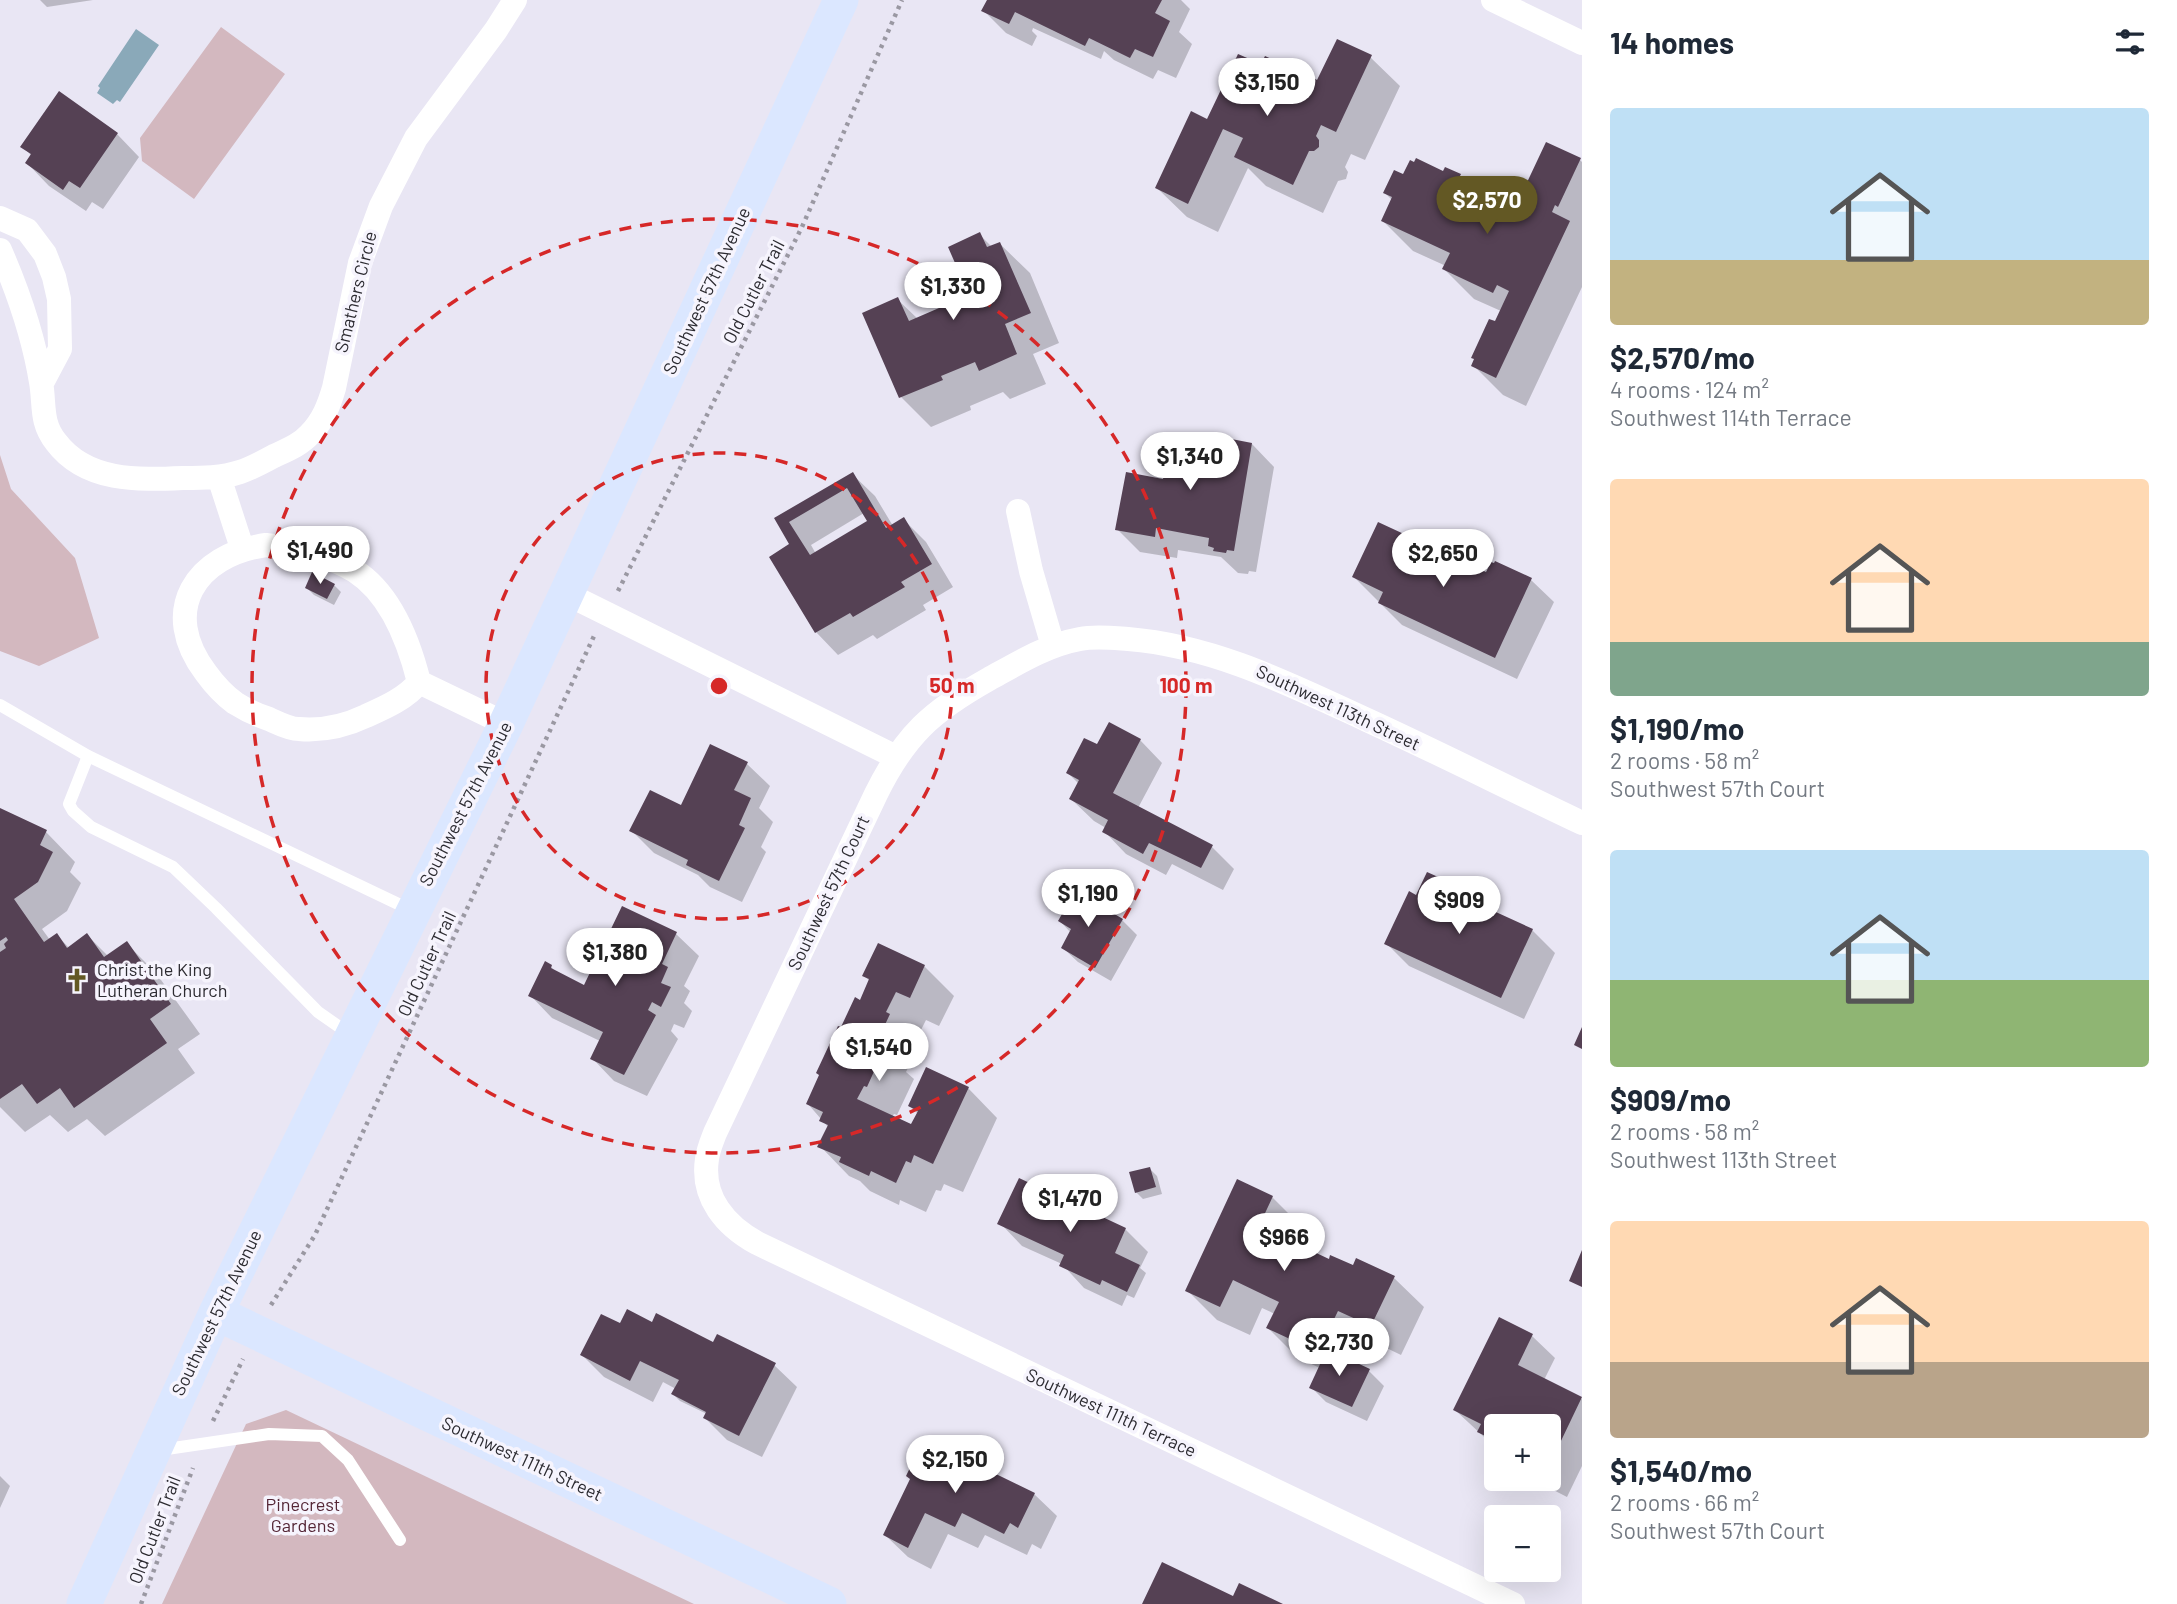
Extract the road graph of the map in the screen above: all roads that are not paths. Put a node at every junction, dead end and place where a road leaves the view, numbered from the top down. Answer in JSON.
{"nodes":[{"id":1,"x":515,"y":0,"type":"edge"},
{"id":2,"x":841,"y":0,"type":"edge"},
{"id":3,"x":1493,"y":0,"type":"edge"},
{"id":4,"x":1582,"y":43,"type":"edge"},
{"id":5,"x":0,"y":218,"type":"edge"},
{"id":6,"x":0,"y":250,"type":"edge"},
{"id":7,"x":42,"y":383,"type":"junction"},
{"id":8,"x":219,"y":477,"type":"junction"},
{"id":9,"x":1018,"y":511,"type":"dead end"},
{"id":10,"x":242,"y":548,"type":"junction"},
{"id":11,"x":567,"y":594,"type":"junction"},
{"id":12,"x":1053,"y":646,"type":"junction"},
{"id":13,"x":419,"y":682,"type":"junction"},
{"id":14,"x":0,"y":705,"type":"edge"},
{"id":15,"x":506,"y":724,"type":"junction"},
{"id":16,"x":88,"y":756,"type":"junction"},
{"id":17,"x":896,"y":757,"type":"junction"},
{"id":18,"x":1582,"y":823,"type":"edge"},
{"id":19,"x":413,"y":911,"type":"junction"},
{"id":20,"x":352,"y":1035,"type":"junction"},
{"id":21,"x":717,"y":1210,"type":"joint"},
{"id":22,"x":216,"y":1313,"type":"junction"},
{"id":23,"x":153,"y":1451,"type":"junction"},
{"id":24,"x":400,"y":1540,"type":"dead end"},
{"id":25,"x":84,"y":1604,"type":"edge"},
{"id":26,"x":829,"y":1604,"type":"edge"},
{"id":27,"x":1513,"y":1604,"type":"edge"}],
"edges":[{"from":1,"to":8,"type":"street","name":"Smathers Circle"},
{"from":2,"to":11,"type":"main road","name":"Southwest 57th Avenue"},
{"from":3,"to":4,"type":"street"},
{"from":5,"to":7,"type":"street"},
{"from":6,"to":7,"type":"street","name":"Smathers Circle"},
{"from":7,"to":8,"type":"street","name":"Smathers Circle"},
{"from":8,"to":10,"type":"street"},
{"from":9,"to":12,"type":"street"},
{"from":10,"to":13,"type":"street"},
{"from":10,"to":13,"type":"street"},
{"from":11,"to":15,"type":"main road","name":"Southwest 57th Avenue"},
{"from":11,"to":17,"type":"street"},
{"from":12,"to":17,"type":"street","name":"Southwest 57th Court"},
{"from":12,"to":18,"type":"street","name":"Southwest 113th Street"},
{"from":13,"to":15,"type":"street"},
{"from":14,"to":16,"type":"lane"},
{"from":15,"to":19,"type":"main road","name":"Southwest 57th Avenue"},
{"from":16,"to":19,"type":"lane"},
{"from":16,"to":20,"type":"lane"},
{"from":17,"to":21,"type":"street","name":"Southwest 57th Court"},
{"from":19,"to":20,"type":"main road","name":"Southwest 57th Avenue"},
{"from":20,"to":22,"type":"main road","name":"Southwest 57th Avenue"},
{"from":21,"to":27,"type":"street","name":"Southwest 111th Terrace"},
{"from":22,"to":23,"type":"main road","name":"Southwest 57th Avenue"},
{"from":22,"to":26,"type":"main road","name":"Southwest 111th Street"},
{"from":23,"to":24,"type":"lane"},
{"from":23,"to":25,"type":"main road","name":"Southwest 57th Avenue"}]}
